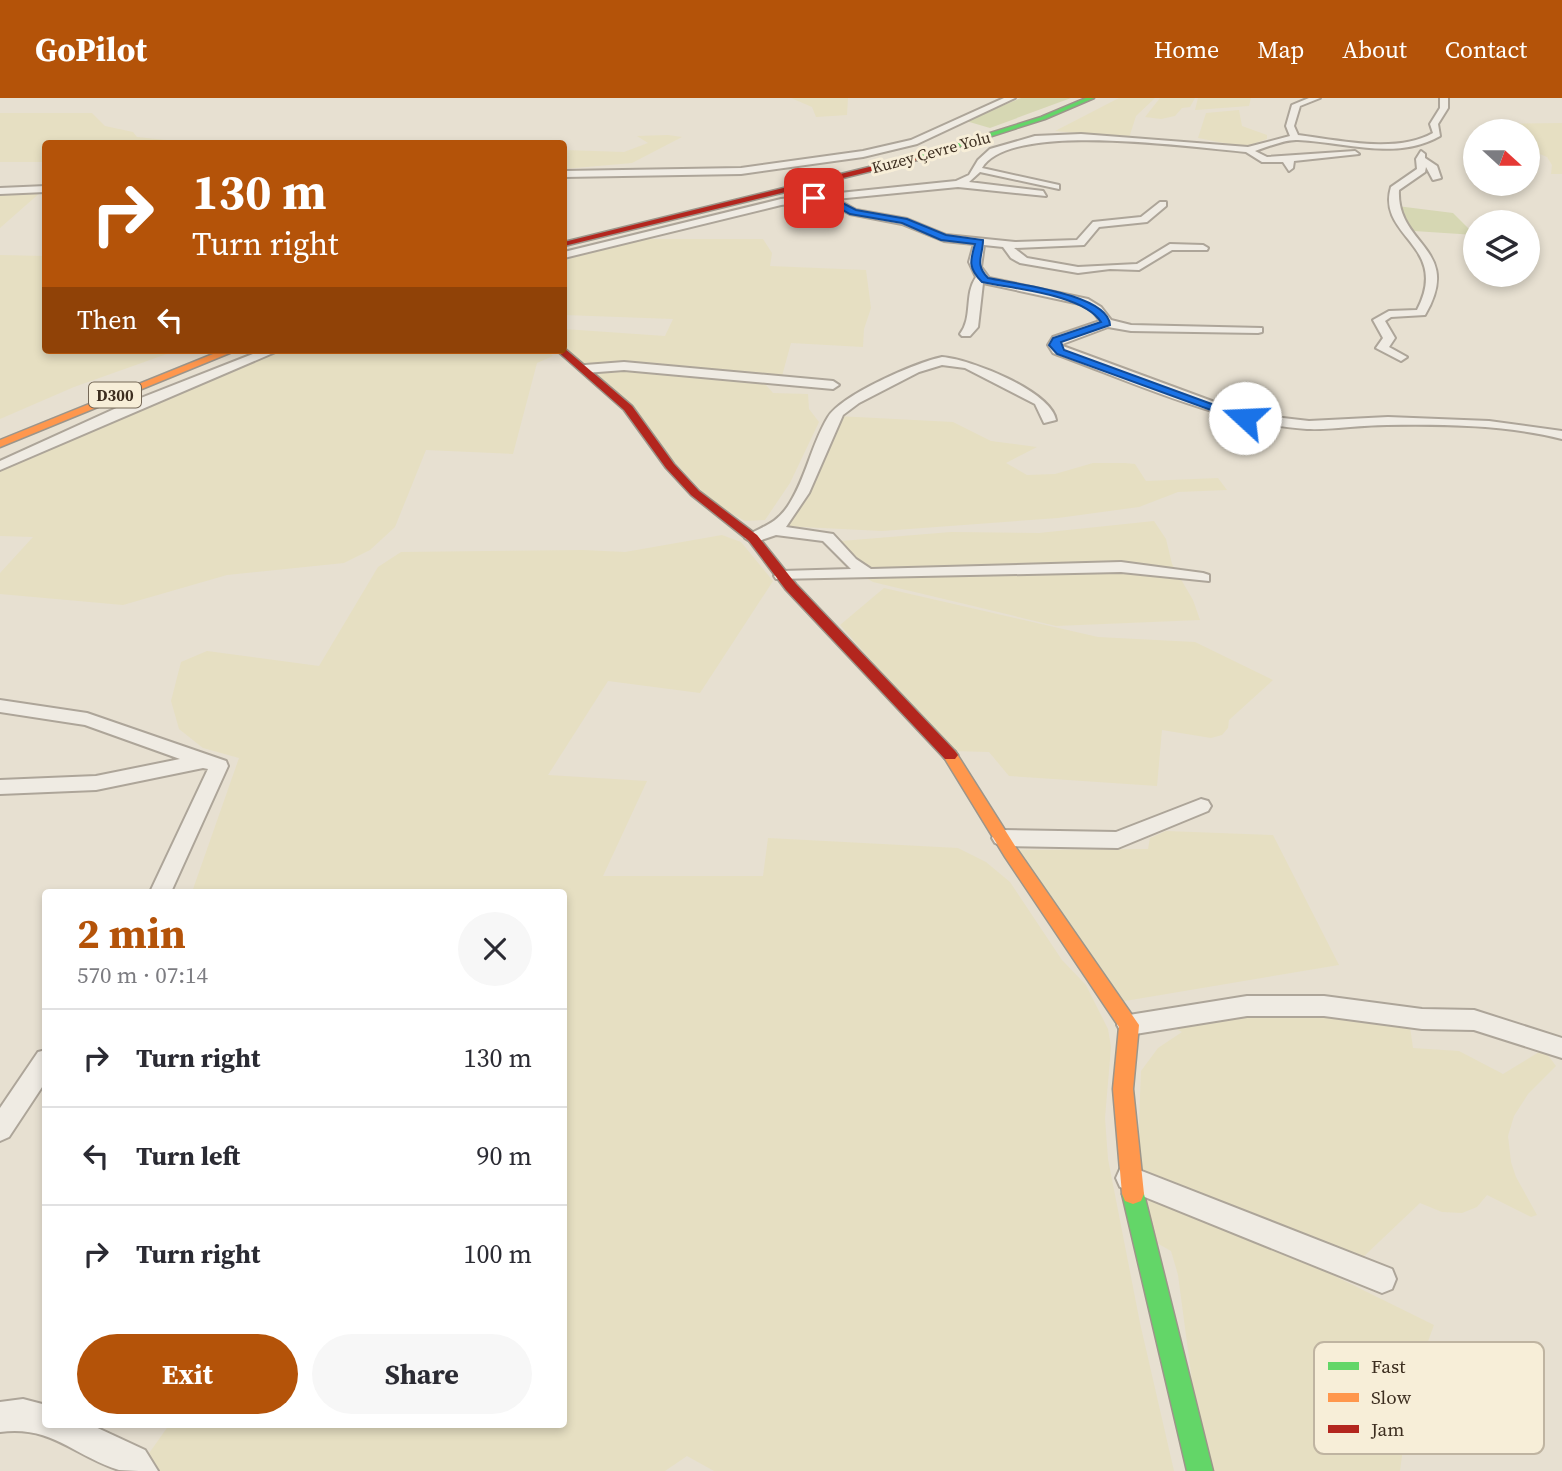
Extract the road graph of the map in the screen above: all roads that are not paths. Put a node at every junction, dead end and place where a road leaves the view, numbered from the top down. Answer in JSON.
{"nodes":[{"id":1,"x":1011,"y":98,"type":"edge"},
{"id":2,"x":1077,"y":98,"type":"edge"},
{"id":3,"x":1091,"y":98,"type":"edge"},
{"id":4,"x":1316,"y":98,"type":"edge"},
{"id":5,"x":1444,"y":98,"type":"edge"},
{"id":6,"x":1295,"y":137,"type":"junction"},
{"id":7,"x":1248,"y":150,"type":"junction"},
{"id":8,"x":1423,"y":150,"type":"junction"},
{"id":9,"x":976,"y":169,"type":"junction"},
{"id":10,"x":567,"y":174,"type":"edge"},
{"id":11,"x":1436,"y":178,"type":"dead end"},
{"id":12,"x":958,"y":184,"type":"junction"},
{"id":13,"x":1056,"y":187,"type":"dead end"},
{"id":14,"x":42,"y":189,"type":"edge"},
{"id":15,"x":0,"y":191,"type":"edge"},
{"id":16,"x":1043,"y":194,"type":"dead end"},
{"id":17,"x":824,"y":197,"type":"junction"},
{"id":18,"x":1163,"y":204,"type":"dead end"},
{"id":19,"x":567,"y":237,"type":"edge"},
{"id":20,"x":980,"y":242,"type":"junction"},
{"id":21,"x":567,"y":243,"type":"edge"},
{"id":22,"x":1007,"y":244,"type":"junction"},
{"id":23,"x":1203,"y":248,"type":"dead end"},
{"id":24,"x":567,"y":254,"type":"edge"},
{"id":25,"x":981,"y":277,"type":"junction"},
{"id":26,"x":1107,"y":323,"type":"junction"},
{"id":27,"x":1258,"y":330,"type":"dead end"},
{"id":28,"x":966,"y":334,"type":"dead end"},
{"id":29,"x":199,"y":354,"type":"edge"},
{"id":30,"x":222,"y":354,"type":"edge"},
{"id":31,"x":264,"y":354,"type":"edge"},
{"id":32,"x":566,"y":354,"type":"edge"},
{"id":33,"x":1401,"y":357,"type":"dead end"},
{"id":34,"x":585,"y":369,"type":"junction"},
{"id":35,"x":833,"y":385,"type":"dead end"},
{"id":36,"x":1049,"y":420,"type":"dead end"},
{"id":37,"x":0,"y":434,"type":"edge"},
{"id":38,"x":1562,"y":435,"type":"edge"},
{"id":39,"x":0,"y":444,"type":"edge"},
{"id":40,"x":0,"y":466,"type":"edge"},
{"id":41,"x":774,"y":530,"type":"junction"},
{"id":42,"x":753,"y":538,"type":"junction"},
{"id":43,"x":868,"y":574,"type":"junction"},
{"id":44,"x":782,"y":576,"type":"junction"},
{"id":45,"x":1203,"y":578,"type":"dead end"},
{"id":46,"x":0,"y":706,"type":"edge"},
{"id":47,"x":204,"y":761,"type":"junction"},
{"id":48,"x":0,"y":787,"type":"edge"},
{"id":49,"x":1201,"y":807,"type":"dead end"},
{"id":50,"x":1002,"y":838,"type":"junction"},
{"id":51,"x":162,"y":889,"type":"edge"},
{"id":52,"x":1129,"y":1025,"type":"junction"},
{"id":53,"x":1562,"y":1048,"type":"edge"},
{"id":54,"x":42,"y":1066,"type":"edge"},
{"id":55,"x":0,"y":1129,"type":"edge"},
{"id":56,"x":1129,"y":1178,"type":"junction"},
{"id":57,"x":1382,"y":1279,"type":"dead end"},
{"id":58,"x":0,"y":1417,"type":"edge"},
{"id":59,"x":42,"y":1419,"type":"edge"},
{"id":60,"x":64,"y":1428,"type":"edge"},
{"id":61,"x":143,"y":1471,"type":"edge"},
{"id":62,"x":1200,"y":1471,"type":"edge"}],
"edges":[{"from":1,"to":10,"type":"street"},
{"from":2,"to":19,"type":"main road","name":"Kuzey Çevre Yolu"},
{"from":3,"to":21,"type":"main road","name":"Kuzey Çevre Yolu"},
{"from":4,"to":6,"type":"street"},
{"from":5,"to":8,"type":"street"},
{"from":6,"to":7,"type":"street"},
{"from":6,"to":8,"type":"street"},
{"from":7,"to":8,"type":"street"},
{"from":7,"to":9,"type":"street"},
{"from":8,"to":11,"type":"street"},
{"from":8,"to":33,"type":"street"},
{"from":9,"to":12,"type":"street"},
{"from":9,"to":13,"type":"street"},
{"from":12,"to":16,"type":"street"},
{"from":12,"to":17,"type":"street"},
{"from":14,"to":15,"type":"street"},
{"from":17,"to":20,"type":"street"},
{"from":17,"to":24,"type":"street"},
{"from":18,"to":22,"type":"street"},
{"from":20,"to":22,"type":"street"},
{"from":20,"to":25,"type":"street"},
{"from":22,"to":23,"type":"street"},
{"from":25,"to":26,"type":"street"},
{"from":25,"to":28,"type":"street"},
{"from":26,"to":27,"type":"street"},
{"from":26,"to":38,"type":"street"},
{"from":29,"to":37,"type":"main road","number":"D300"},
{"from":30,"to":39,"type":"main road","number":"D300"},
{"from":31,"to":40,"type":"street"},
{"from":32,"to":34,"type":"main road"},
{"from":34,"to":35,"type":"street"},
{"from":34,"to":42,"type":"main road"},
{"from":36,"to":41,"type":"street"},
{"from":41,"to":42,"type":"street"},
{"from":41,"to":43,"type":"street"},
{"from":42,"to":44,"type":"main road"},
{"from":43,"to":44,"type":"street"},
{"from":43,"to":45,"type":"street"},
{"from":44,"to":50,"type":"main road"},
{"from":46,"to":47,"type":"street"},
{"from":47,"to":48,"type":"street"},
{"from":47,"to":51,"type":"street"},
{"from":49,"to":50,"type":"street"},
{"from":50,"to":52,"type":"main road"},
{"from":52,"to":53,"type":"street"},
{"from":52,"to":56,"type":"main road"},
{"from":54,"to":55,"type":"street"},
{"from":56,"to":57,"type":"street"},
{"from":56,"to":62,"type":"main road"},
{"from":58,"to":59,"type":"street"},
{"from":60,"to":61,"type":"street"}]}
